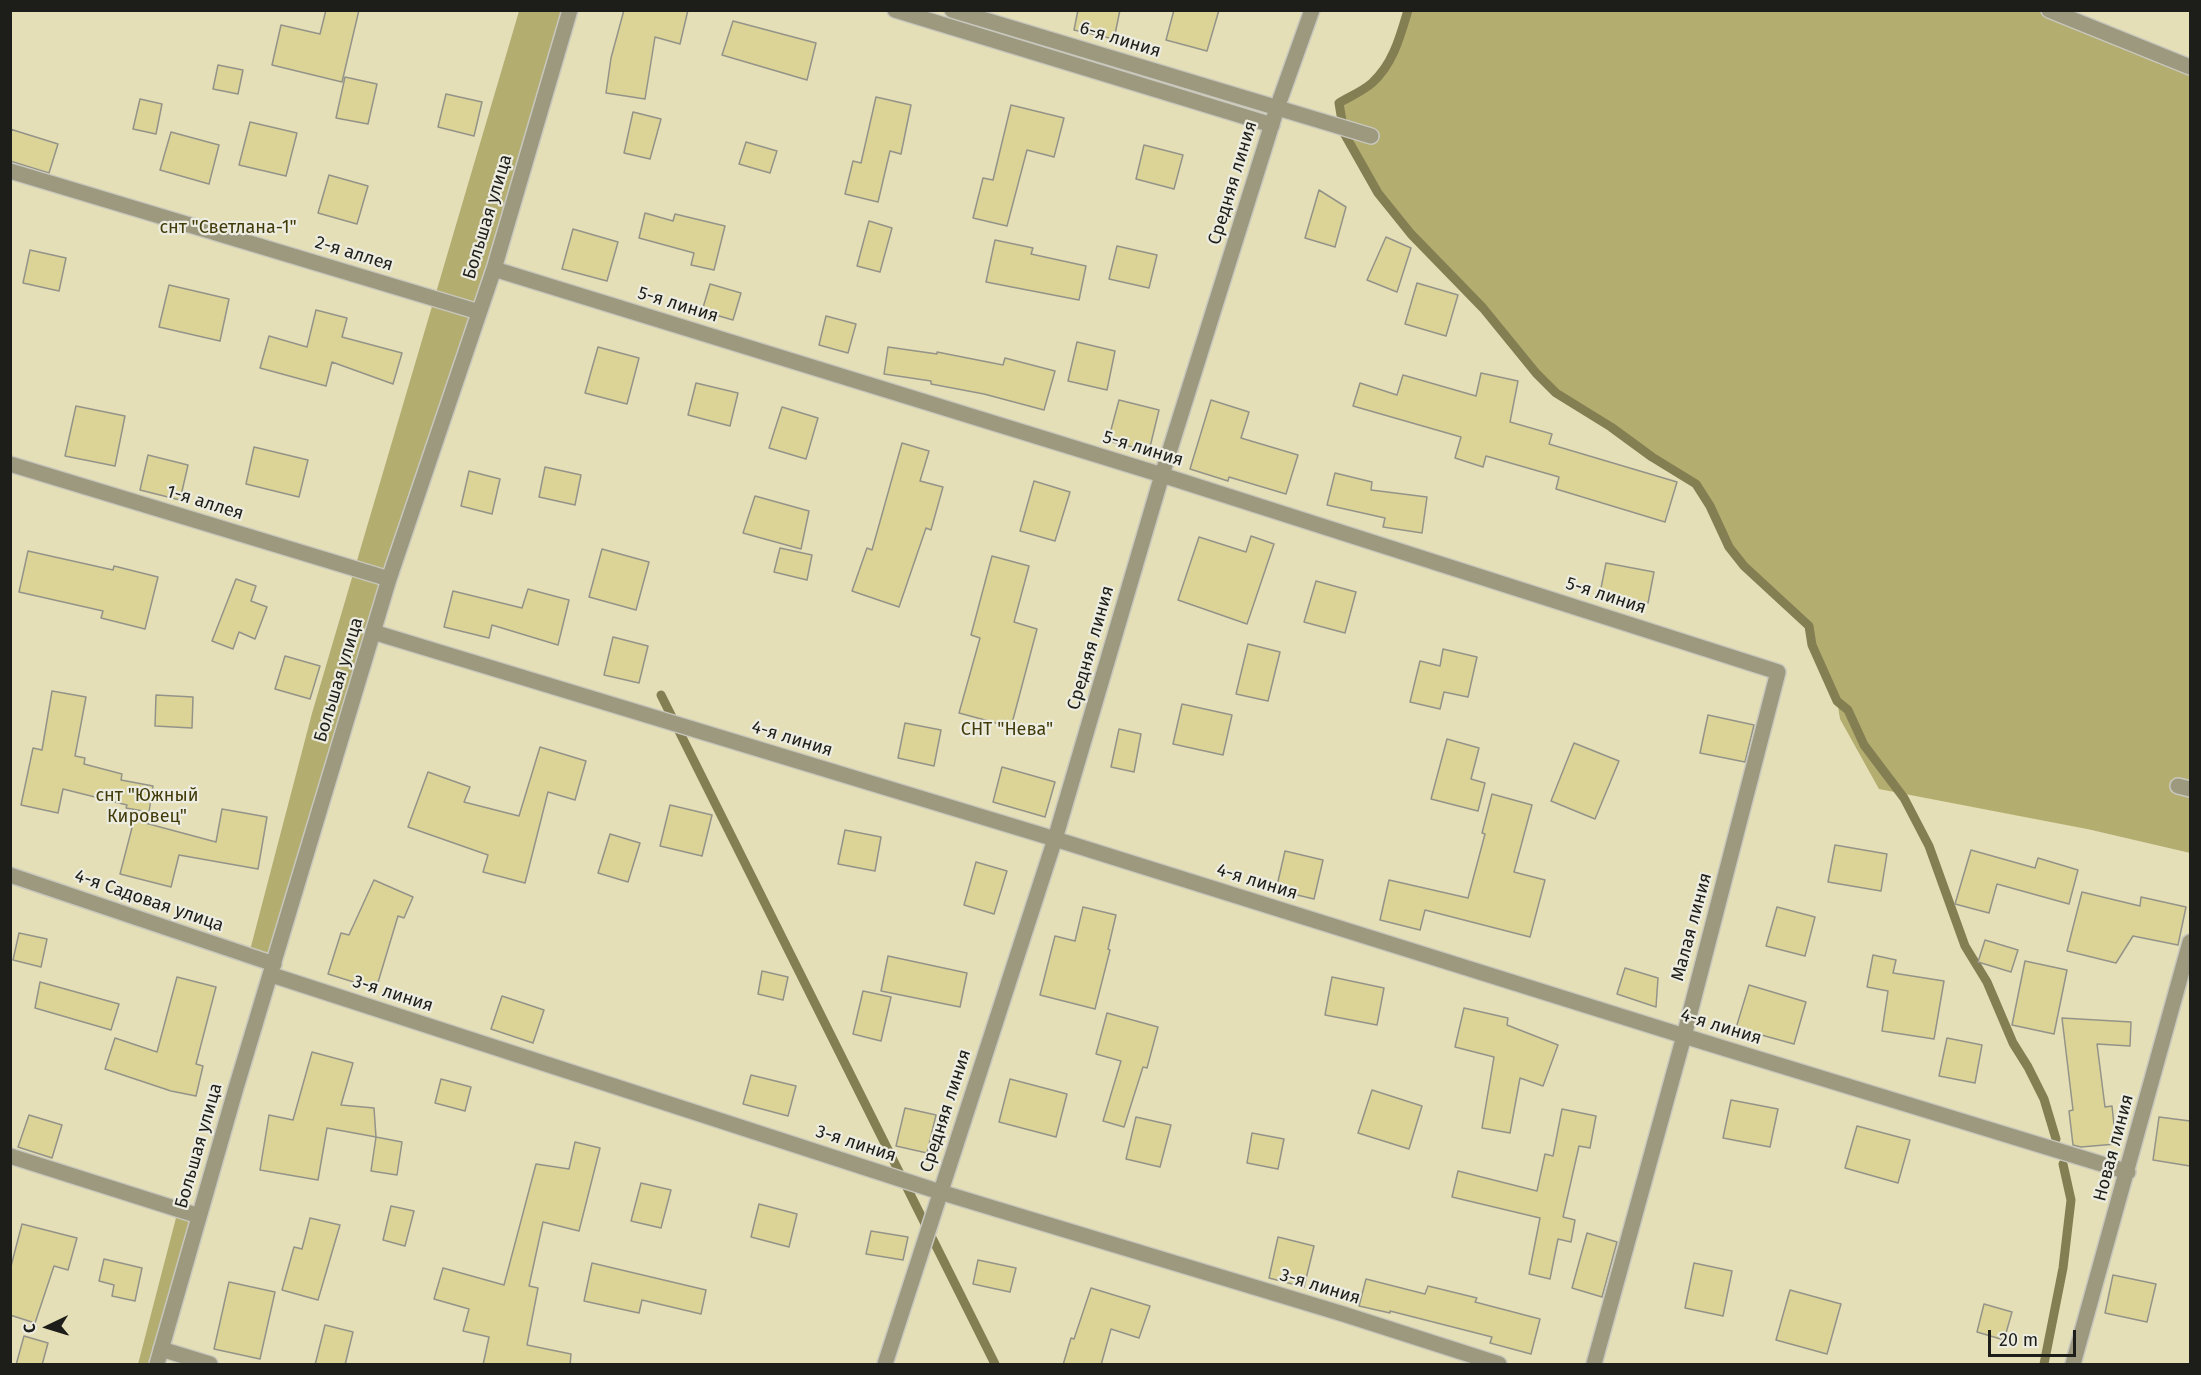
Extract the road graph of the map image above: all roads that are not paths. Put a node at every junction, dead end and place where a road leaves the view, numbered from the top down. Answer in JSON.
{"nodes":[{"id":1,"x":570,"y":10,"type":"edge"},
{"id":2,"x":895,"y":10,"type":"edge"},
{"id":3,"x":952,"y":10,"type":"edge"},
{"id":4,"x":1312,"y":10,"type":"edge"},
{"id":5,"x":2049,"y":10,"type":"edge"},
{"id":6,"x":2190,"y":67,"type":"edge"},
{"id":7,"x":1277,"y":108,"type":"junction"},
{"id":8,"x":1272,"y":125,"type":"junction"},
{"id":9,"x":1366,"y":134,"type":"dead end"},
{"id":10,"x":10,"y":171,"type":"edge"},
{"id":11,"x":494,"y":269,"type":"junction"},
{"id":12,"x":478,"y":312,"type":"junction"},
{"id":13,"x":10,"y":464,"type":"edge"},
{"id":14,"x":1162,"y":475,"type":"junction"},
{"id":15,"x":389,"y":579,"type":"junction"},
{"id":16,"x":373,"y":632,"type":"junction"},
{"id":17,"x":1778,"y":672,"type":"joint"},
{"id":18,"x":1056,"y":839,"type":"junction"},
{"id":19,"x":10,"y":875,"type":"edge"},
{"id":20,"x":2190,"y":942,"type":"edge"},
{"id":21,"x":273,"y":970,"type":"junction"},
{"id":22,"x":1684,"y":1036,"type":"junction"},
{"id":23,"x":10,"y":1156,"type":"edge"},
{"id":24,"x":2128,"y":1172,"type":"junction"},
{"id":25,"x":940,"y":1192,"type":"junction"},
{"id":26,"x":199,"y":1216,"type":"junction"},
{"id":27,"x":161,"y":1349,"type":"junction"},
{"id":28,"x":157,"y":1365,"type":"edge"},
{"id":29,"x":210,"y":1365,"type":"edge"},
{"id":30,"x":885,"y":1365,"type":"edge"},
{"id":31,"x":1498,"y":1365,"type":"edge"},
{"id":32,"x":1594,"y":1365,"type":"edge"},
{"id":33,"x":2073,"y":1365,"type":"edge"}],
"edges":[{"from":1,"to":11,"type":"street","name":"Большая улица"},
{"from":2,"to":8,"type":"street"},
{"from":3,"to":7,"type":"street","name":"6-я линия"},
{"from":4,"to":7,"type":"street","name":"Средняя линия"},
{"from":5,"to":6,"type":"street"},
{"from":7,"to":8,"type":"street","name":"Средняя линия"},
{"from":7,"to":9,"type":"street","name":"6-я линия"},
{"from":8,"to":14,"type":"street","name":"Средняя линия"},
{"from":10,"to":12,"type":"street","name":"2-я аллея"},
{"from":11,"to":12,"type":"street","name":"Большая улица"},
{"from":11,"to":14,"type":"street","name":"5-я линия"},
{"from":12,"to":15,"type":"street","name":"Большая улица"},
{"from":13,"to":15,"type":"street","name":"1-я аллея"},
{"from":14,"to":17,"type":"street","name":"5-я линия"},
{"from":14,"to":18,"type":"street","name":"Средняя линия"},
{"from":15,"to":16,"type":"street","name":"Большая улица"},
{"from":16,"to":18,"type":"street","name":"4-я линия"},
{"from":16,"to":21,"type":"street","name":"Большая улица"},
{"from":17,"to":22,"type":"street","name":"Малая линия"},
{"from":18,"to":22,"type":"street","name":"4-я линия"},
{"from":18,"to":25,"type":"street","name":"Средняя линия"},
{"from":19,"to":21,"type":"street","name":"4-я Садовая улица"},
{"from":20,"to":24,"type":"street","name":"Новая линия"},
{"from":21,"to":25,"type":"street","name":"3-я линия"},
{"from":21,"to":26,"type":"street","name":"Большая улица"},
{"from":22,"to":24,"type":"street","name":"4-я линия"},
{"from":22,"to":32,"type":"street","name":"Малая линия"},
{"from":23,"to":26,"type":"street"},
{"from":24,"to":33,"type":"street","name":"Новая линия"},
{"from":25,"to":30,"type":"street","name":"Средняя линия"},
{"from":25,"to":31,"type":"street","name":"3-я линия"},
{"from":26,"to":27,"type":"street","name":"Большая улица"},
{"from":27,"to":28,"type":"street","name":"Большая улица"},
{"from":27,"to":29,"type":"street"}]}
